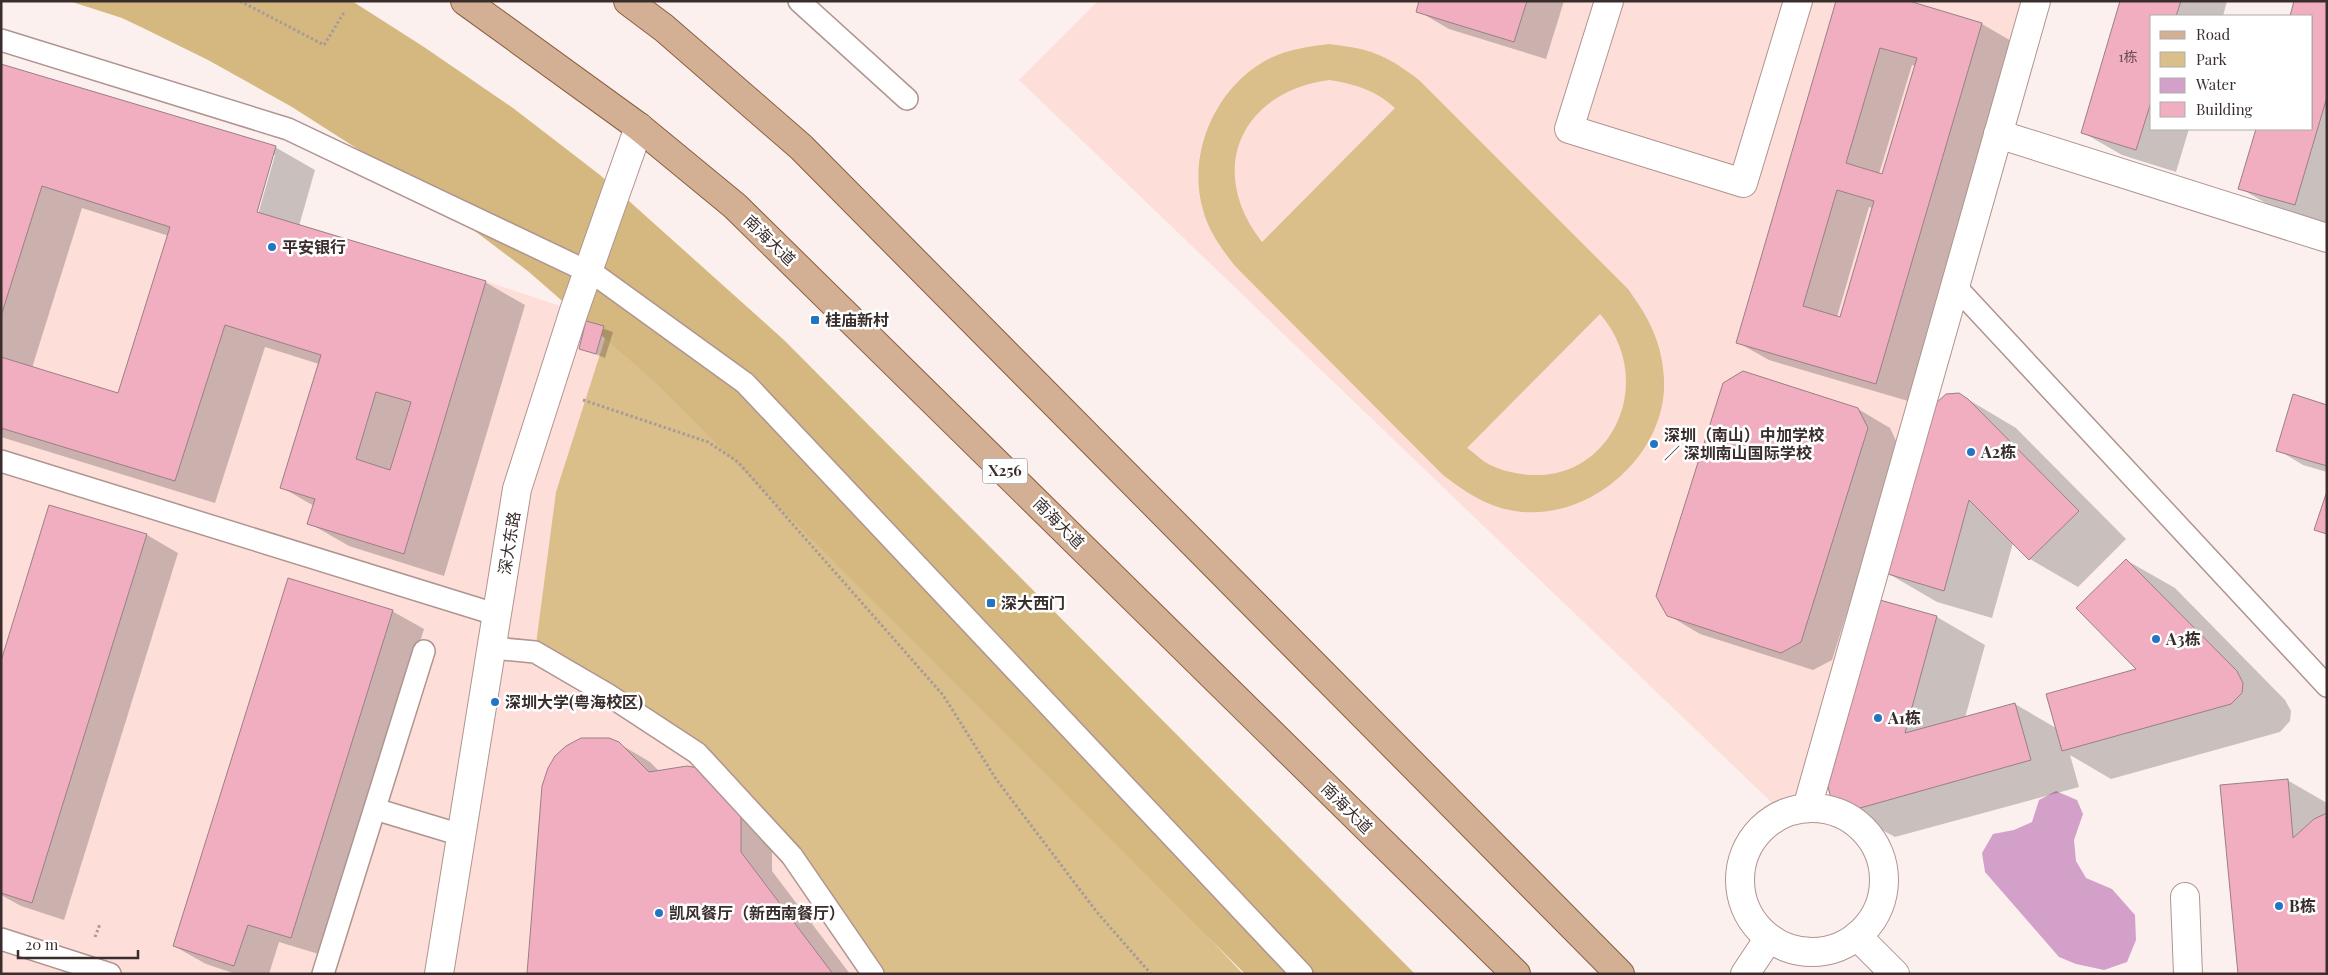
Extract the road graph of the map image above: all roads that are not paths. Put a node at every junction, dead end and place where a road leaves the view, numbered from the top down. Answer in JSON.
{"nodes":[{"id":1,"x":466,"y":1,"type":"edge"},
{"id":2,"x":628,"y":1,"type":"edge"},
{"id":3,"x":799,"y":1,"type":"edge"},
{"id":4,"x":1609,"y":1,"type":"edge"},
{"id":5,"x":1798,"y":1,"type":"edge"},
{"id":6,"x":2036,"y":1,"type":"edge"},
{"id":7,"x":1,"y":40,"type":"edge"},
{"id":8,"x":907,"y":99,"type":"dead end"},
{"id":9,"x":639,"y":127,"type":"junction"},
{"id":10,"x":1998,"y":134,"type":"junction"},
{"id":11,"x":2327,"y":238,"type":"edge"},
{"id":12,"x":589,"y":270,"type":"junction"},
{"id":13,"x":1955,"y":286,"type":"junction"},
{"id":14,"x":1,"y":461,"type":"edge"},
{"id":15,"x":498,"y":615,"type":"junction"},
{"id":16,"x":493,"y":648,"type":"junction"},
{"id":17,"x":424,"y":651,"type":"dead end"},
{"id":18,"x":2327,"y":686,"type":"edge"},
{"id":19,"x":1808,"y":808,"type":"junction"},
{"id":20,"x":374,"y":809,"type":"junction"},
{"id":21,"x":461,"y":836,"type":"junction"},
{"id":22,"x":2185,"y":897,"type":"dead end"},
{"id":23,"x":1857,"y":936,"type":"junction"},
{"id":24,"x":1769,"y":938,"type":"junction"},
{"id":25,"x":1,"y":939,"type":"edge"},
{"id":26,"x":110,"y":974,"type":"edge"},
{"id":27,"x":323,"y":974,"type":"edge"},
{"id":28,"x":438,"y":974,"type":"edge"},
{"id":29,"x":873,"y":974,"type":"edge"},
{"id":30,"x":1302,"y":974,"type":"edge"},
{"id":31,"x":1516,"y":974,"type":"edge"},
{"id":32,"x":1620,"y":974,"type":"edge"},
{"id":33,"x":1745,"y":974,"type":"edge"},
{"id":34,"x":1895,"y":974,"type":"edge"},
{"id":35,"x":2188,"y":974,"type":"edge"}],
"edges":[{"from":1,"to":9,"type":"main road","name":"南海大道","number":"X256"},
{"from":2,"to":32,"type":"main road"},
{"from":3,"to":8,"type":"lane"},
{"from":4,"to":5,"type":"street"},
{"from":6,"to":10,"type":"street"},
{"from":7,"to":12,"type":"lane"},
{"from":9,"to":12,"type":"street","name":"深大东路"},
{"from":9,"to":31,"type":"main road","name":"南海大道","number":"X256"},
{"from":10,"to":11,"type":"street"},
{"from":10,"to":13,"type":"street"},
{"from":12,"to":15,"type":"street","name":"深大东路"},
{"from":12,"to":30,"type":"lane"},
{"from":13,"to":18,"type":"lane"},
{"from":13,"to":19,"type":"street"},
{"from":14,"to":15,"type":"lane"},
{"from":15,"to":16,"type":"street","name":"深大东路"},
{"from":16,"to":21,"type":"street","name":"深大东路"},
{"from":16,"to":29,"type":"lane"},
{"from":17,"to":20,"type":"lane"},
{"from":19,"to":23,"type":"street"},
{"from":19,"to":24,"type":"street"},
{"from":20,"to":21,"type":"lane"},
{"from":20,"to":27,"type":"lane"},
{"from":21,"to":28,"type":"street","name":"深大东路"},
{"from":22,"to":35,"type":"street"},
{"from":23,"to":24,"type":"street"},
{"from":23,"to":34,"type":"street"},
{"from":24,"to":33,"type":"street"},
{"from":25,"to":26,"type":"lane"}]}
